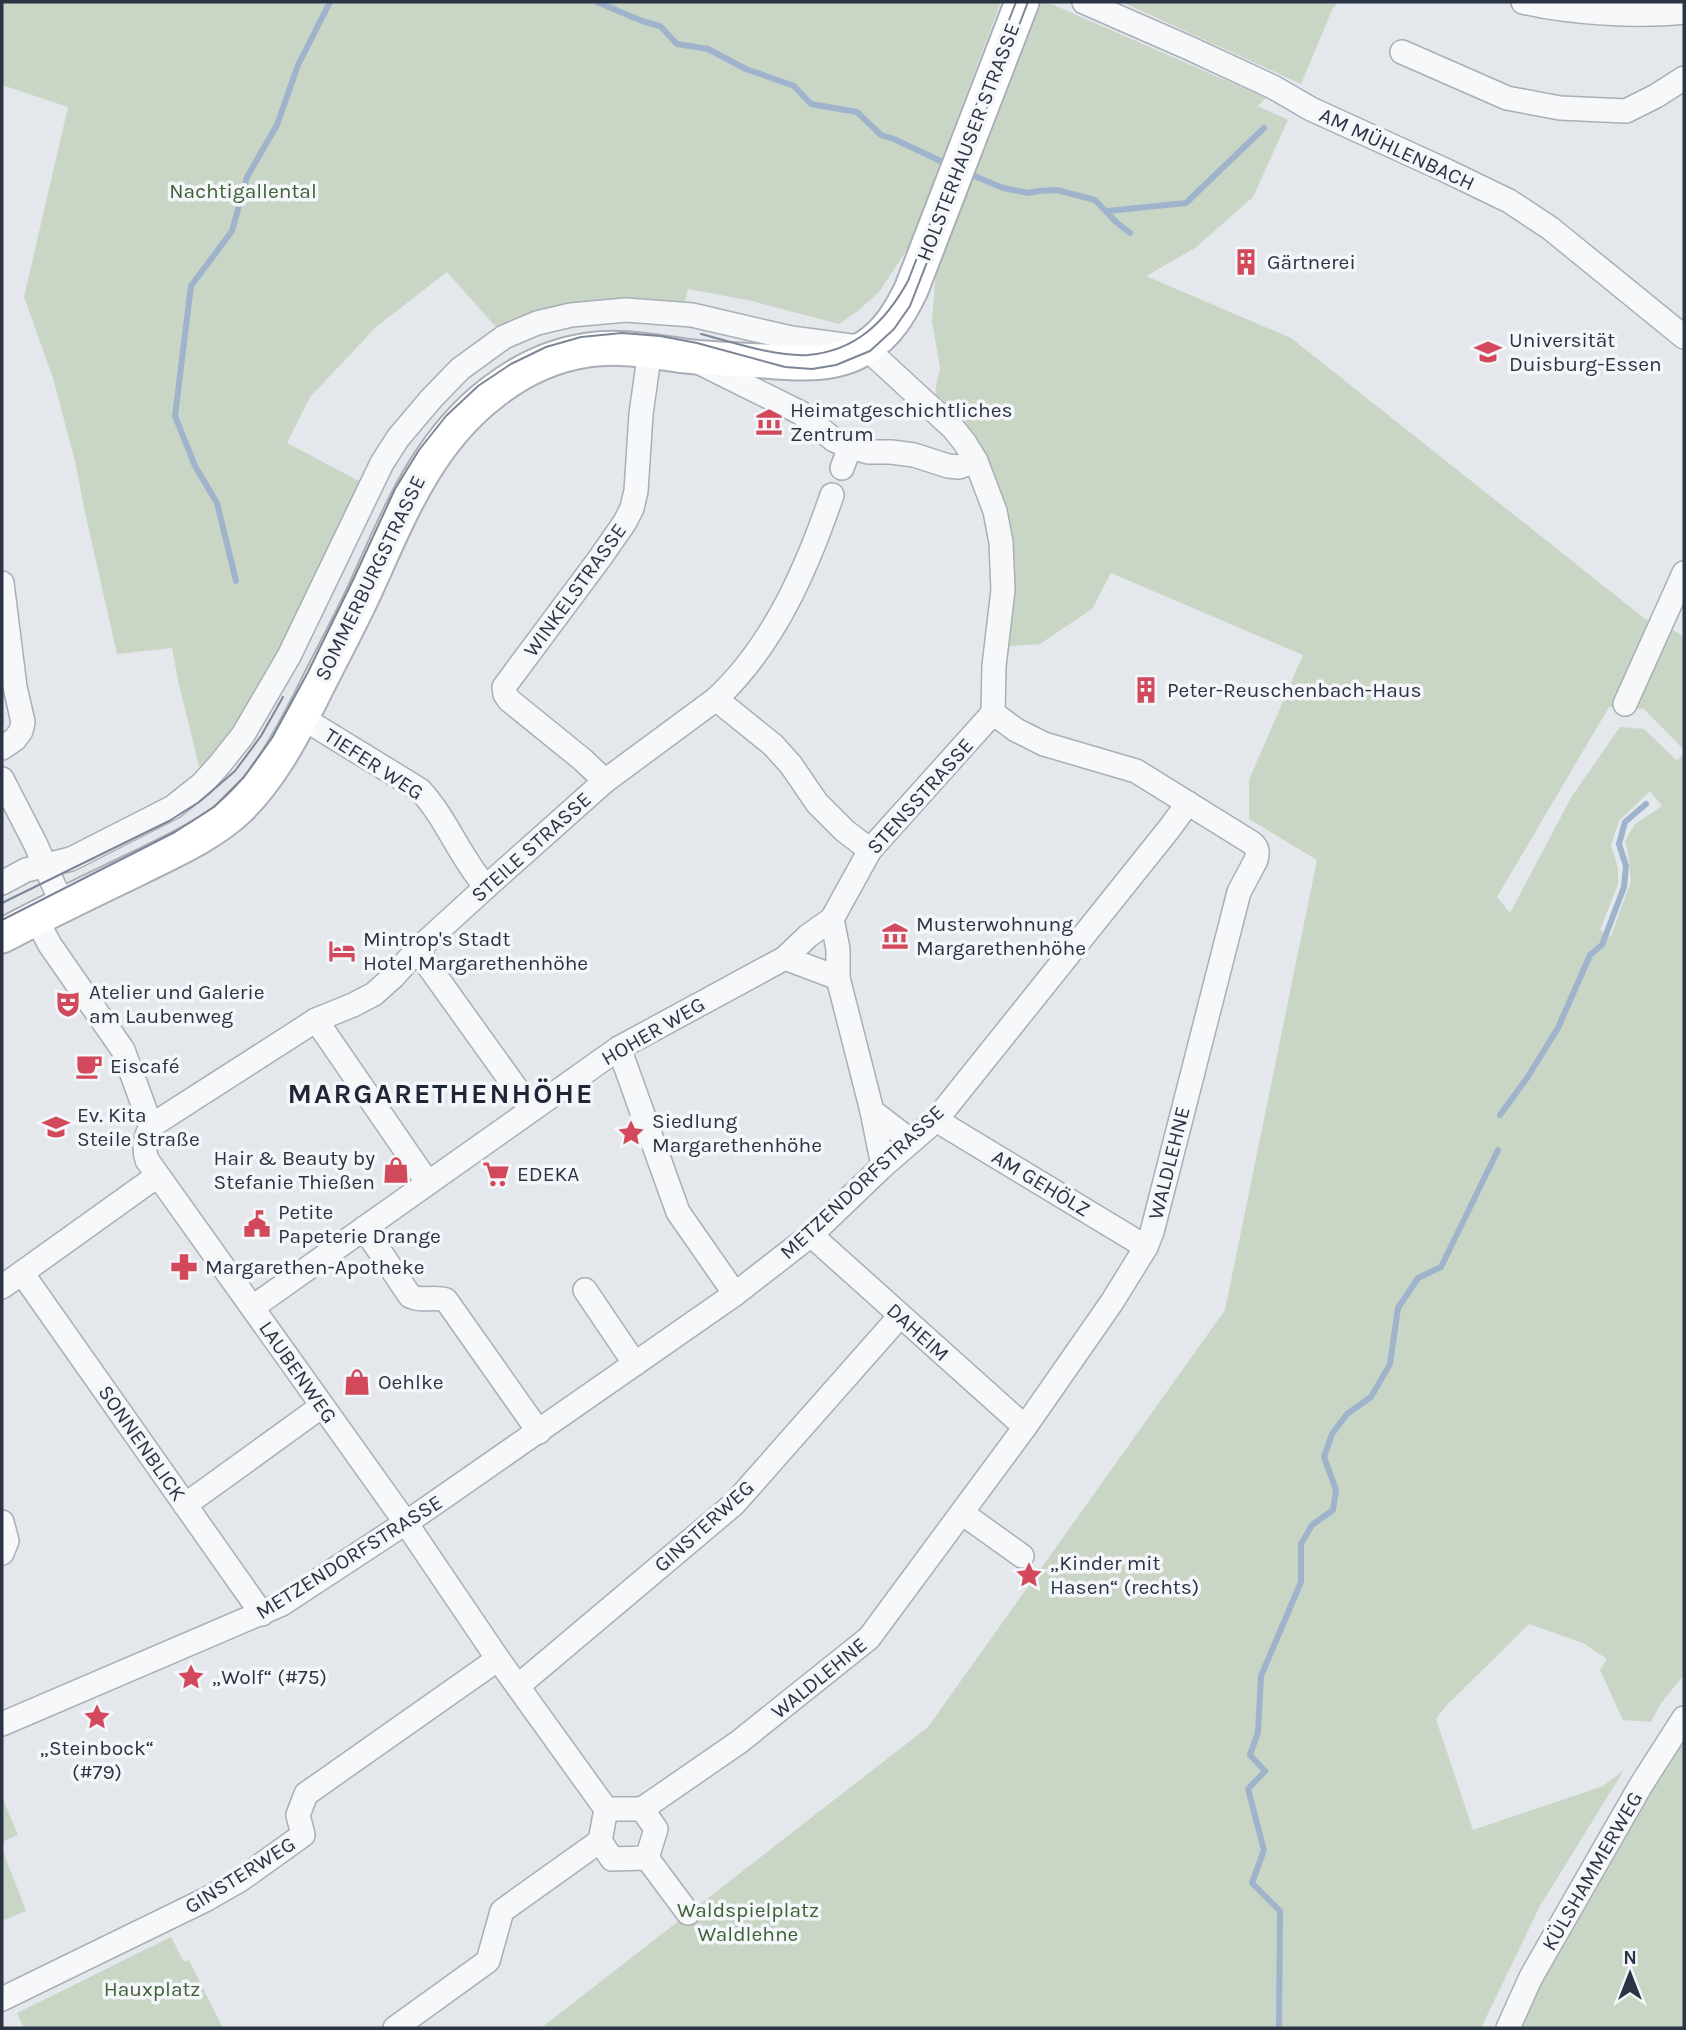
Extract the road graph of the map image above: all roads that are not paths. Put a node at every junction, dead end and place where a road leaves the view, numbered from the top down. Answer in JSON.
{"nodes":[{"id":1,"x":1022,"y":2,"type":"edge"},
{"id":2,"x":1084,"y":2,"type":"edge"},
{"id":3,"x":1523,"y":2,"type":"edge"},
{"id":4,"x":1684,"y":12,"type":"edge"},
{"id":5,"x":1402,"y":52,"type":"dead end"},
{"id":6,"x":1684,"y":78,"type":"edge"},
{"id":7,"x":913,"y":283,"type":"joint"},
{"id":8,"x":1684,"y":337,"type":"edge"},
{"id":9,"x":866,"y":348,"type":"junction"},
{"id":10,"x":650,"y":350,"type":"junction"},
{"id":11,"x":792,"y":351,"type":"junction"},
{"id":12,"x":686,"y":356,"type":"junction"},
{"id":13,"x":976,"y":461,"type":"junction"},
{"id":14,"x":832,"y":495,"type":"dead end"},
{"id":15,"x":1684,"y":573,"type":"edge"},
{"id":16,"x":2,"y":583,"type":"edge"},
{"id":17,"x":716,"y":699,"type":"junction"},
{"id":18,"x":1625,"y":704,"type":"dead end"},
{"id":19,"x":993,"y":713,"type":"junction"},
{"id":20,"x":301,"y":717,"type":"junction"},
{"id":21,"x":2,"y":748,"type":"edge"},
{"id":22,"x":2,"y":779,"type":"edge"},
{"id":23,"x":605,"y":781,"type":"junction"},
{"id":24,"x":1188,"y":803,"type":"junction"},
{"id":25,"x":870,"y":850,"type":"junction"},
{"id":26,"x":45,"y":865,"type":"junction"},
{"id":27,"x":2,"y":883,"type":"edge"},
{"id":28,"x":486,"y":887,"type":"junction"},
{"id":29,"x":50,"y":913,"type":"junction"},
{"id":30,"x":832,"y":919,"type":"junction"},
{"id":31,"x":2,"y":936,"type":"edge"},
{"id":32,"x":416,"y":950,"type":"junction"},
{"id":33,"x":785,"y":958,"type":"junction"},
{"id":34,"x":838,"y":978,"type":"junction"},
{"id":35,"x":316,"y":1020,"type":"junction"},
{"id":36,"x":618,"y":1048,"type":"junction"},
{"id":37,"x":531,"y":1109,"type":"junction"},
{"id":38,"x":872,"y":1111,"type":"junction"},
{"id":39,"x":936,"y":1120,"type":"junction"},
{"id":40,"x":151,"y":1126,"type":"junction"},
{"id":41,"x":911,"y":1141,"type":"junction"},
{"id":42,"x":883,"y":1166,"type":"junction"},
{"id":43,"x":157,"y":1176,"type":"junction"},
{"id":44,"x":428,"y":1183,"type":"junction"},
{"id":45,"x":364,"y":1228,"type":"junction"},
{"id":46,"x":811,"y":1235,"type":"junction"},
{"id":47,"x":1146,"y":1247,"type":"junction"},
{"id":48,"x":22,"y":1273,"type":"junction"},
{"id":49,"x":2,"y":1287,"type":"edge"},
{"id":50,"x":585,"y":1290,"type":"dead end"},
{"id":51,"x":735,"y":1294,"type":"junction"},
{"id":52,"x":253,"y":1307,"type":"junction"},
{"id":53,"x":900,"y":1316,"type":"junction"},
{"id":54,"x":635,"y":1364,"type":"junction"},
{"id":55,"x":322,"y":1406,"type":"junction"},
{"id":56,"x":1026,"y":1427,"type":"junction"},
{"id":57,"x":539,"y":1432,"type":"junction"},
{"id":58,"x":185,"y":1505,"type":"junction"},
{"id":59,"x":962,"y":1513,"type":"junction"},
{"id":60,"x":2,"y":1522,"type":"edge"},
{"id":61,"x":406,"y":1523,"type":"junction"},
{"id":62,"x":2,"y":1553,"type":"edge"},
{"id":63,"x":1022,"y":1556,"type":"dead end"},
{"id":64,"x":262,"y":1614,"type":"junction"},
{"id":65,"x":498,"y":1659,"type":"junction"},
{"id":66,"x":518,"y":1686,"type":"junction"},
{"id":67,"x":1684,"y":1718,"type":"edge"},
{"id":68,"x":2,"y":1724,"type":"edge"},
{"id":69,"x":606,"y":1809,"type":"junction"},
{"id":70,"x":642,"y":1809,"type":"junction"},
{"id":71,"x":600,"y":1841,"type":"junction"},
{"id":72,"x":647,"y":1857,"type":"junction"},
{"id":73,"x":688,"y":1913,"type":"dead end"},
{"id":74,"x":2,"y":1999,"type":"edge"},
{"id":75,"x":395,"y":2028,"type":"edge"},
{"id":76,"x":1508,"y":2028,"type":"edge"}],
"edges":[{"from":1,"to":7,"type":"street","name":"HOLSTERHAUSER STRASSE"},
{"from":2,"to":8,"type":"street","name":"AM MÜHLENBACH"},
{"from":3,"to":4,"type":"street"},
{"from":5,"to":6,"type":"street"},
{"from":7,"to":9,"type":"street","name":"SOMMERBURGSTRASSE"},
{"from":9,"to":11,"type":"street","name":"SOMMERBURGSTRASSE"},
{"from":9,"to":13,"type":"street"},
{"from":10,"to":12,"type":"street","name":"SOMMERBURGSTRASSE"},
{"from":10,"to":20,"type":"street","name":"SOMMERBURGSTRASSE"},
{"from":10,"to":23,"type":"street","name":"WINKELSTRASSE"},
{"from":11,"to":12,"type":"street","name":"SOMMERBURGSTRASSE"},
{"from":11,"to":26,"type":"street","name":"SOMMERBURGSTRASSE"},
{"from":12,"to":13,"type":"street"},
{"from":13,"to":19,"type":"street"},
{"from":14,"to":17,"type":"street","name":"STEILE STRASSE"},
{"from":15,"to":18,"type":"street"},
{"from":16,"to":21,"type":"street"},
{"from":17,"to":23,"type":"street","name":"STEILE STRASSE"},
{"from":17,"to":25,"type":"street"},
{"from":19,"to":24,"type":"street"},
{"from":19,"to":25,"type":"street","name":"STENSSTRASSE"},
{"from":20,"to":28,"type":"street","name":"TIEFER WEG"},
{"from":20,"to":29,"type":"street","name":"SOMMERBURGSTRASSE"},
{"from":22,"to":26,"type":"street","name":"LAUBENWEG"},
{"from":23,"to":28,"type":"street","name":"STEILE STRASSE"},
{"from":24,"to":39,"type":"street","name":"METZENDORFSTRASSE"},
{"from":24,"to":47,"type":"street","name":"WALDLEHNE"},
{"from":25,"to":30,"type":"street","name":"STENSSTRASSE"},
{"from":26,"to":27,"type":"street","name":"SOMMERBURGSTRASSE"},
{"from":26,"to":29,"type":"street","name":"LAUBENWEG"},
{"from":28,"to":32,"type":"street","name":"STEILE STRASSE"},
{"from":29,"to":31,"type":"street","name":"SOMMERBURGSTRASSE"},
{"from":29,"to":40,"type":"street","name":"LAUBENWEG"},
{"from":30,"to":33,"type":"street","name":"STENSSTRASSE"},
{"from":30,"to":34,"type":"street"},
{"from":32,"to":35,"type":"street","name":"STEILE STRASSE"},
{"from":32,"to":37,"type":"street"},
{"from":33,"to":34,"type":"street"},
{"from":33,"to":36,"type":"street","name":"HOHER WEG"},
{"from":34,"to":38,"type":"street"},
{"from":35,"to":40,"type":"street","name":"STEILE STRASSE"},
{"from":35,"to":44,"type":"street"},
{"from":36,"to":37,"type":"street","name":"HOHER WEG"},
{"from":36,"to":51,"type":"street"},
{"from":37,"to":44,"type":"street","name":"HOHER WEG"},
{"from":38,"to":41,"type":"street"},
{"from":38,"to":42,"type":"street"},
{"from":39,"to":41,"type":"street","name":"METZENDORFSTRASSE"},
{"from":39,"to":47,"type":"street","name":"AM GEHÖLZ"},
{"from":40,"to":43,"type":"street","name":"LAUBENWEG"},
{"from":41,"to":42,"type":"street","name":"METZENDORFSTRASSE"},
{"from":42,"to":46,"type":"street","name":"METZENDORFSTRASSE"},
{"from":43,"to":48,"type":"street"},
{"from":43,"to":52,"type":"street","name":"LAUBENWEG"},
{"from":44,"to":45,"type":"street","name":"HOHER WEG"},
{"from":45,"to":52,"type":"street","name":"HOHER WEG"},
{"from":45,"to":57,"type":"street"},
{"from":46,"to":51,"type":"street","name":"METZENDORFSTRASSE"},
{"from":46,"to":53,"type":"street","name":"DAHEIM"},
{"from":47,"to":56,"type":"street","name":"WALDLEHNE"},
{"from":48,"to":49,"type":"street"},
{"from":48,"to":58,"type":"street","name":"SONNENBLICK"},
{"from":50,"to":54,"type":"street"},
{"from":51,"to":54,"type":"street","name":"METZENDORFSTRASSE"},
{"from":52,"to":55,"type":"street","name":"LAUBENWEG"},
{"from":53,"to":56,"type":"street","name":"DAHEIM"},
{"from":53,"to":66,"type":"street","name":"GINSTERWEG"},
{"from":54,"to":57,"type":"street","name":"METZENDORFSTRASSE"},
{"from":55,"to":58,"type":"street"},
{"from":55,"to":61,"type":"street","name":"LAUBENWEG"},
{"from":56,"to":59,"type":"street","name":"WALDLEHNE"},
{"from":57,"to":61,"type":"street","name":"METZENDORFSTRASSE"},
{"from":58,"to":64,"type":"street","name":"SONNENBLICK"},
{"from":59,"to":63,"type":"street"},
{"from":59,"to":70,"type":"street","name":"WALDLEHNE"},
{"from":60,"to":62,"type":"street"},
{"from":61,"to":64,"type":"street","name":"METZENDORFSTRASSE"},
{"from":61,"to":65,"type":"street","name":"LAUBENWEG"},
{"from":64,"to":68,"type":"street","name":"METZENDORFSTRASSE"},
{"from":65,"to":66,"type":"street","name":"LAUBENWEG"},
{"from":65,"to":74,"type":"street","name":"GINSTERWEG"},
{"from":66,"to":69,"type":"street","name":"LAUBENWEG"},
{"from":67,"to":76,"type":"street","name":"KÜLSHAMMERWEG"},
{"from":69,"to":70,"type":"street"},
{"from":69,"to":71,"type":"street"},
{"from":70,"to":72,"type":"street"},
{"from":71,"to":72,"type":"street"},
{"from":71,"to":75,"type":"street"},
{"from":72,"to":73,"type":"street"}]}
